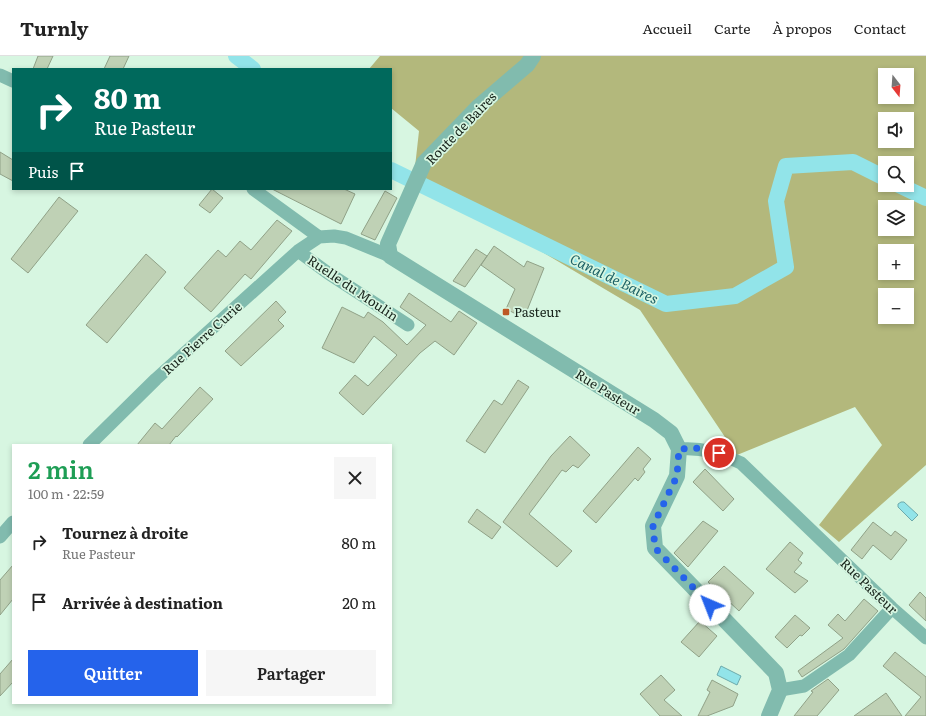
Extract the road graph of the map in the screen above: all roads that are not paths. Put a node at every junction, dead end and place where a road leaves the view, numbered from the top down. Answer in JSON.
{"nodes":[{"id":1,"x":533,"y":56,"type":"edge"},
{"id":2,"x":0,"y":75,"type":"edge"},
{"id":3,"x":12,"y":81,"type":"edge"},
{"id":4,"x":254,"y":190,"type":"edge"},
{"id":5,"x":319,"y":237,"type":"junction"},
{"id":6,"x":298,"y":251,"type":"junction"},
{"id":7,"x":390,"y":256,"type":"junction"},
{"id":8,"x":408,"y":326,"type":"dead end"},
{"id":9,"x":90,"y":444,"type":"edge"},
{"id":10,"x":679,"y":449,"type":"junction"},
{"id":11,"x":12,"y":523,"type":"edge"},
{"id":12,"x":0,"y":537,"type":"edge"},
{"id":13,"x":892,"y":608,"type":"junction"},
{"id":14,"x":926,"y":638,"type":"edge"},
{"id":15,"x":780,"y":690,"type":"junction"},
{"id":16,"x":769,"y":716,"type":"edge"}],
"edges":[{"from":1,"to":7,"type":"street","name":"Route de Baires"},
{"from":2,"to":3,"type":"street"},
{"from":4,"to":5,"type":"street"},
{"from":5,"to":6,"type":"street","name":"Rue Pierre Curie"},
{"from":5,"to":7,"type":"street","name":"Rue Pasteur"},
{"from":6,"to":8,"type":"street","name":"Ruelle du Moulin"},
{"from":6,"to":9,"type":"street","name":"Rue Pierre Curie"},
{"from":7,"to":10,"type":"street","name":"Rue Pasteur"},
{"from":10,"to":13,"type":"street","name":"Rue Pasteur"},
{"from":10,"to":15,"type":"street"},
{"from":11,"to":12,"type":"street"},
{"from":13,"to":14,"type":"street","name":"Rue Pasteur"},
{"from":13,"to":15,"type":"street"},
{"from":15,"to":16,"type":"street"}]}
